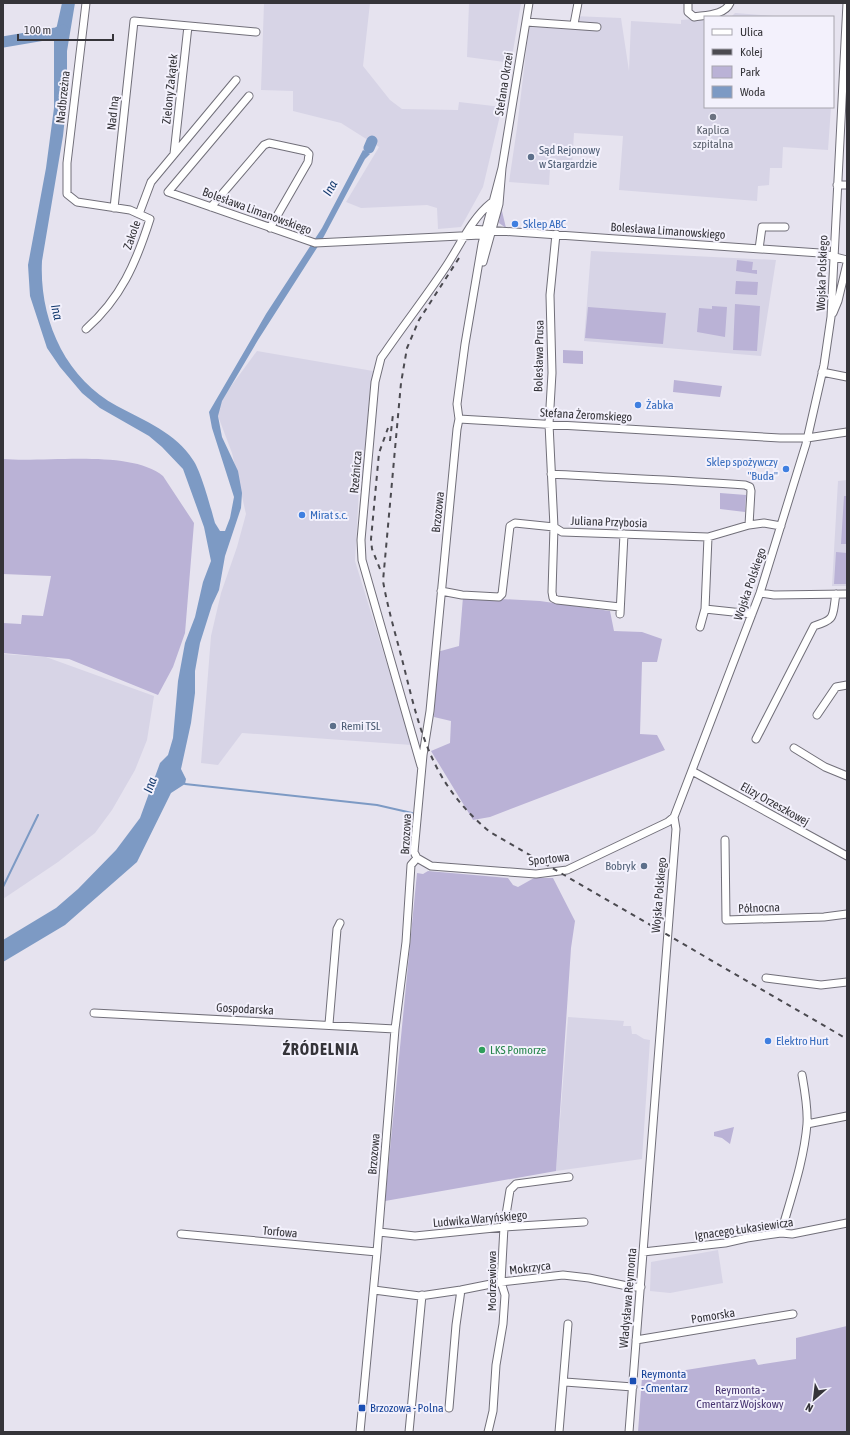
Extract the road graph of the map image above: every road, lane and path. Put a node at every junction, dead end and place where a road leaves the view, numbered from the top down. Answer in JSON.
{"nodes":[{"id":1,"x":86,"y":3,"type":"edge"},
{"id":2,"x":529,"y":3,"type":"edge"},
{"id":3,"x":578,"y":3,"type":"edge"},
{"id":4,"x":688,"y":3,"type":"edge"},
{"id":5,"x":730,"y":3,"type":"edge"},
{"id":6,"x":846,"y":3,"type":"edge"},
{"id":7,"x":526,"y":22,"type":"junction"},
{"id":8,"x":574,"y":24,"type":"junction"},
{"id":9,"x":188,"y":26,"type":"junction"},
{"id":10,"x":597,"y":27,"type":"dead end"},
{"id":11,"x":256,"y":32,"type":"dead end"},
{"id":12,"x":236,"y":80,"type":"dead end"},
{"id":13,"x":248,"y":96,"type":"dead end"},
{"id":14,"x":174,"y":154,"type":"junction"},
{"id":15,"x":502,"y":168,"type":"junction"},
{"id":16,"x":836,"y":185,"type":"junction"},
{"id":17,"x":847,"y":185,"type":"edge"},
{"id":18,"x":67,"y":194,"type":"joint"},
{"id":19,"x":491,"y":203,"type":"junction"},
{"id":20,"x":212,"y":207,"type":"junction"},
{"id":21,"x":114,"y":208,"type":"junction"},
{"id":22,"x":139,"y":214,"type":"junction"},
{"id":23,"x":785,"y":227,"type":"dead end"},
{"id":24,"x":270,"y":228,"type":"junction"},
{"id":25,"x":470,"y":229,"type":"junction"},
{"id":26,"x":490,"y":230,"type":"junction"},
{"id":27,"x":556,"y":234,"type":"junction"},
{"id":28,"x":466,"y":236,"type":"junction"},
{"id":29,"x":759,"y":249,"type":"junction"},
{"id":30,"x":834,"y":256,"type":"junction"},
{"id":31,"x":847,"y":260,"type":"edge"},
{"id":32,"x":847,"y":263,"type":"edge"},
{"id":33,"x":832,"y":316,"type":"junction"},
{"id":34,"x":86,"y":328,"type":"dead end"},
{"id":35,"x":822,"y":372,"type":"junction"},
{"id":36,"x":847,"y":376,"type":"edge"},
{"id":37,"x":459,"y":419,"type":"junction"},
{"id":38,"x":549,"y":424,"type":"junction"},
{"id":39,"x":847,"y":432,"type":"edge"},
{"id":40,"x":807,"y":438,"type":"junction"},
{"id":41,"x":551,"y":474,"type":"junction"},
{"id":42,"x":749,"y":525,"type":"junction"},
{"id":43,"x":781,"y":526,"type":"junction"},
{"id":44,"x":554,"y":527,"type":"junction"},
{"id":45,"x":624,"y":534,"type":"junction"},
{"id":46,"x":708,"y":537,"type":"junction"},
{"id":47,"x":441,"y":591,"type":"junction"},
{"id":48,"x":760,"y":593,"type":"junction"},
{"id":49,"x":836,"y":594,"type":"junction"},
{"id":50,"x":847,"y":594,"type":"edge"},
{"id":51,"x":705,"y":609,"type":"junction"},
{"id":52,"x":752,"y":614,"type":"junction"},
{"id":53,"x":700,"y":627,"type":"dead end"},
{"id":54,"x":847,"y":685,"type":"edge"},
{"id":55,"x":817,"y":715,"type":"dead end"},
{"id":56,"x":756,"y":739,"type":"dead end"},
{"id":57,"x":794,"y":748,"type":"dead end"},
{"id":58,"x":422,"y":770,"type":"junction"},
{"id":59,"x":692,"y":771,"type":"junction"},
{"id":60,"x":847,"y":776,"type":"edge"},
{"id":61,"x":674,"y":817,"type":"junction"},
{"id":62,"x":725,"y":840,"type":"dead end"},
{"id":63,"x":847,"y":856,"type":"edge"},
{"id":64,"x":417,"y":858,"type":"junction"},
{"id":65,"x":847,"y":914,"type":"edge"},
{"id":66,"x":340,"y":922,"type":"dead end"},
{"id":67,"x":766,"y":978,"type":"dead end"},
{"id":68,"x":847,"y":982,"type":"edge"},
{"id":69,"x":94,"y":1013,"type":"dead end"},
{"id":70,"x":330,"y":1024,"type":"junction"},
{"id":71,"x":395,"y":1029,"type":"junction"},
{"id":72,"x":802,"y":1075,"type":"dead end"},
{"id":73,"x":847,"y":1116,"type":"edge"},
{"id":74,"x":807,"y":1124,"type":"junction"},
{"id":75,"x":650,"y":1166,"type":"joint"},
{"id":76,"x":569,"y":1177,"type":"dead end"},
{"id":77,"x":584,"y":1222,"type":"dead end"},
{"id":78,"x":847,"y":1223,"type":"edge"},
{"id":79,"x":504,"y":1227,"type":"junction"},
{"id":80,"x":379,"y":1232,"type":"junction"},
{"id":81,"x":781,"y":1233,"type":"junction"},
{"id":82,"x":181,"y":1234,"type":"dead end"},
{"id":83,"x":377,"y":1252,"type":"junction"},
{"id":84,"x":643,"y":1252,"type":"junction"},
{"id":85,"x":501,"y":1282,"type":"junction"},
{"id":86,"x":641,"y":1287,"type":"junction"},
{"id":87,"x":374,"y":1290,"type":"junction"},
{"id":88,"x":461,"y":1290,"type":"junction"},
{"id":89,"x":422,"y":1295,"type":"junction"},
{"id":90,"x":793,"y":1314,"type":"dead end"},
{"id":91,"x":568,"y":1324,"type":"dead end"},
{"id":92,"x":636,"y":1340,"type":"junction"},
{"id":93,"x":565,"y":1382,"type":"junction"},
{"id":94,"x":633,"y":1387,"type":"junction"},
{"id":95,"x":449,"y":1408,"type":"dead end"},
{"id":96,"x":360,"y":1432,"type":"edge"},
{"id":97,"x":409,"y":1432,"type":"edge"},
{"id":98,"x":488,"y":1432,"type":"edge"},
{"id":99,"x":559,"y":1432,"type":"edge"},
{"id":100,"x":629,"y":1432,"type":"edge"}],
"edges":[{"from":1,"to":18,"type":"street","name":"Nadbrzeżna"},
{"from":2,"to":7,"type":"street","name":"Stefana Okrzei"},
{"from":3,"to":8,"type":"street"},
{"from":4,"to":5,"type":"street"},
{"from":6,"to":16,"type":"street","name":"Wojska Polskiego"},
{"from":7,"to":8,"type":"street"},
{"from":7,"to":15,"type":"street","name":"Stefana Okrzei"},
{"from":8,"to":10,"type":"street"},
{"from":9,"to":11,"type":"street"},
{"from":9,"to":14,"type":"street","name":"Zielony Zakątek"},
{"from":9,"to":21,"type":"street","name":"Nad Iną"},
{"from":12,"to":14,"type":"street"},
{"from":13,"to":20,"type":"street","name":"Bolesława Limanowskiego"},
{"from":14,"to":22,"type":"street"},
{"from":15,"to":19,"type":"street","name":"Stefana Okrzei"},
{"from":15,"to":26,"type":"street","name":"Stefana Okrzei"},
{"from":16,"to":17,"type":"street"},
{"from":16,"to":30,"type":"street","name":"Wojska Polskiego"},
{"from":18,"to":21,"type":"street","name":"Zakole"},
{"from":19,"to":25,"type":"street","name":"Rzeźnicza"},
{"from":19,"to":26,"type":"street","name":"Stefana Okrzei"},
{"from":20,"to":24,"type":"street","name":"Bolesława Limanowskiego"},
{"from":20,"to":24,"type":"street"},
{"from":21,"to":22,"type":"street","name":"Zakole"},
{"from":22,"to":34,"type":"street","name":"Zakole"},
{"from":23,"to":29,"type":"street"},
{"from":24,"to":28,"type":"street","name":"Bolesława Limanowskiego"},
{"from":25,"to":26,"type":"street","name":"Bolesława Limanowskiego"},
{"from":25,"to":28,"type":"street","name":"Rzeźnicza"},
{"from":26,"to":27,"type":"street","name":"Bolesława Limanowskiego"},
{"from":26,"to":28,"type":"street","name":"Bolesława Limanowskiego"},
{"from":26,"to":37,"type":"street","name":"Brzozowa"},
{"from":27,"to":29,"type":"street","name":"Bolesława Limanowskiego"},
{"from":27,"to":38,"type":"street","name":"Bolesława Prusa"},
{"from":28,"to":58,"type":"street","name":"Rzeźnicza"},
{"from":29,"to":30,"type":"street","name":"Bolesława Limanowskiego"},
{"from":30,"to":31,"type":"street","name":"Bolesława Limanowskiego"},
{"from":30,"to":33,"type":"street","name":"Wojska Polskiego"},
{"from":32,"to":33,"type":"street"},
{"from":33,"to":35,"type":"street","name":"Wojska Polskiego"},
{"from":35,"to":36,"type":"street"},
{"from":35,"to":40,"type":"street","name":"Wojska Polskiego"},
{"from":37,"to":38,"type":"street","name":"Stefana Żeromskiego"},
{"from":37,"to":47,"type":"street","name":"Brzozowa"},
{"from":38,"to":40,"type":"street","name":"Stefana Żeromskiego"},
{"from":38,"to":41,"type":"street","name":"Bolesława Prusa"},
{"from":39,"to":40,"type":"street","name":"Stefana Żeromskiego"},
{"from":40,"to":43,"type":"street","name":"Wojska Polskiego"},
{"from":41,"to":42,"type":"street"},
{"from":41,"to":44,"type":"street","name":"Bolesława Prusa"},
{"from":42,"to":43,"type":"street","name":"Juliana Przybosia"},
{"from":42,"to":46,"type":"street","name":"Juliana Przybosia"},
{"from":43,"to":48,"type":"street","name":"Wojska Polskiego"},
{"from":44,"to":45,"type":"street","name":"Juliana Przybosia"},
{"from":44,"to":45,"type":"street","name":"Bolesława Prusa"},
{"from":44,"to":47,"type":"street","name":"Juliana Przybosia"},
{"from":45,"to":46,"type":"street","name":"Juliana Przybosia"},
{"from":46,"to":51,"type":"street"},
{"from":47,"to":58,"type":"street","name":"Brzozowa"},
{"from":48,"to":49,"type":"street"},
{"from":48,"to":52,"type":"street","name":"Wojska Polskiego"},
{"from":49,"to":50,"type":"street"},
{"from":49,"to":56,"type":"street"},
{"from":51,"to":52,"type":"street"},
{"from":51,"to":53,"type":"street"},
{"from":52,"to":59,"type":"street","name":"Wojska Polskiego"},
{"from":54,"to":55,"type":"street"},
{"from":57,"to":60,"type":"street"},
{"from":58,"to":64,"type":"street","name":"Brzozowa"},
{"from":59,"to":61,"type":"street","name":"Wojska Polskiego"},
{"from":59,"to":63,"type":"street","name":"Elizy Orzeszkowej"},
{"from":61,"to":64,"type":"street","name":"Sportowa"},
{"from":61,"to":75,"type":"street","name":"Wojska Polskiego"},
{"from":62,"to":65,"type":"street","name":"Północna"},
{"from":64,"to":71,"type":"street","name":"Brzozowa"},
{"from":66,"to":70,"type":"street"},
{"from":67,"to":68,"type":"street"},
{"from":69,"to":70,"type":"street","name":"Gospodarska"},
{"from":70,"to":71,"type":"street","name":"Gospodarska"},
{"from":71,"to":80,"type":"street","name":"Brzozowa"},
{"from":72,"to":74,"type":"street"},
{"from":73,"to":74,"type":"street"},
{"from":74,"to":81,"type":"street"},
{"from":75,"to":84,"type":"street","name":"Władysława Reymonta"},
{"from":76,"to":79,"type":"street","name":"Modrzewiowa"},
{"from":77,"to":79,"type":"street","name":"Ludwika Waryńskiego"},
{"from":78,"to":81,"type":"street","name":"Ignacego Łukasiewicza"},
{"from":79,"to":80,"type":"street","name":"Ludwika Waryńskiego"},
{"from":79,"to":85,"type":"street","name":"Modrzewiowa"},
{"from":80,"to":83,"type":"street","name":"Brzozowa"},
{"from":81,"to":84,"type":"street","name":"Ignacego Łukasiewicza"},
{"from":82,"to":83,"type":"street","name":"Torfowa"},
{"from":83,"to":87,"type":"street","name":"Brzozowa"},
{"from":84,"to":86,"type":"street","name":"Władysława Reymonta"},
{"from":85,"to":86,"type":"street","name":"Mokrzyca"},
{"from":85,"to":88,"type":"street","name":"Mokrzyca"},
{"from":85,"to":98,"type":"street","name":"Modrzewiowa"},
{"from":86,"to":92,"type":"street","name":"Władysława Reymonta"},
{"from":87,"to":89,"type":"street","name":"Mokrzyca"},
{"from":87,"to":96,"type":"street","name":"Brzozowa"},
{"from":88,"to":89,"type":"street","name":"Mokrzyca"},
{"from":88,"to":95,"type":"street"},
{"from":89,"to":97,"type":"street"},
{"from":90,"to":92,"type":"street","name":"Pomorska"},
{"from":91,"to":93,"type":"street"},
{"from":92,"to":94,"type":"street","name":"Władysława Reymonta"},
{"from":93,"to":94,"type":"street"},
{"from":93,"to":99,"type":"street"},
{"from":94,"to":100,"type":"street","name":"Władysława Reymonta"}]}
